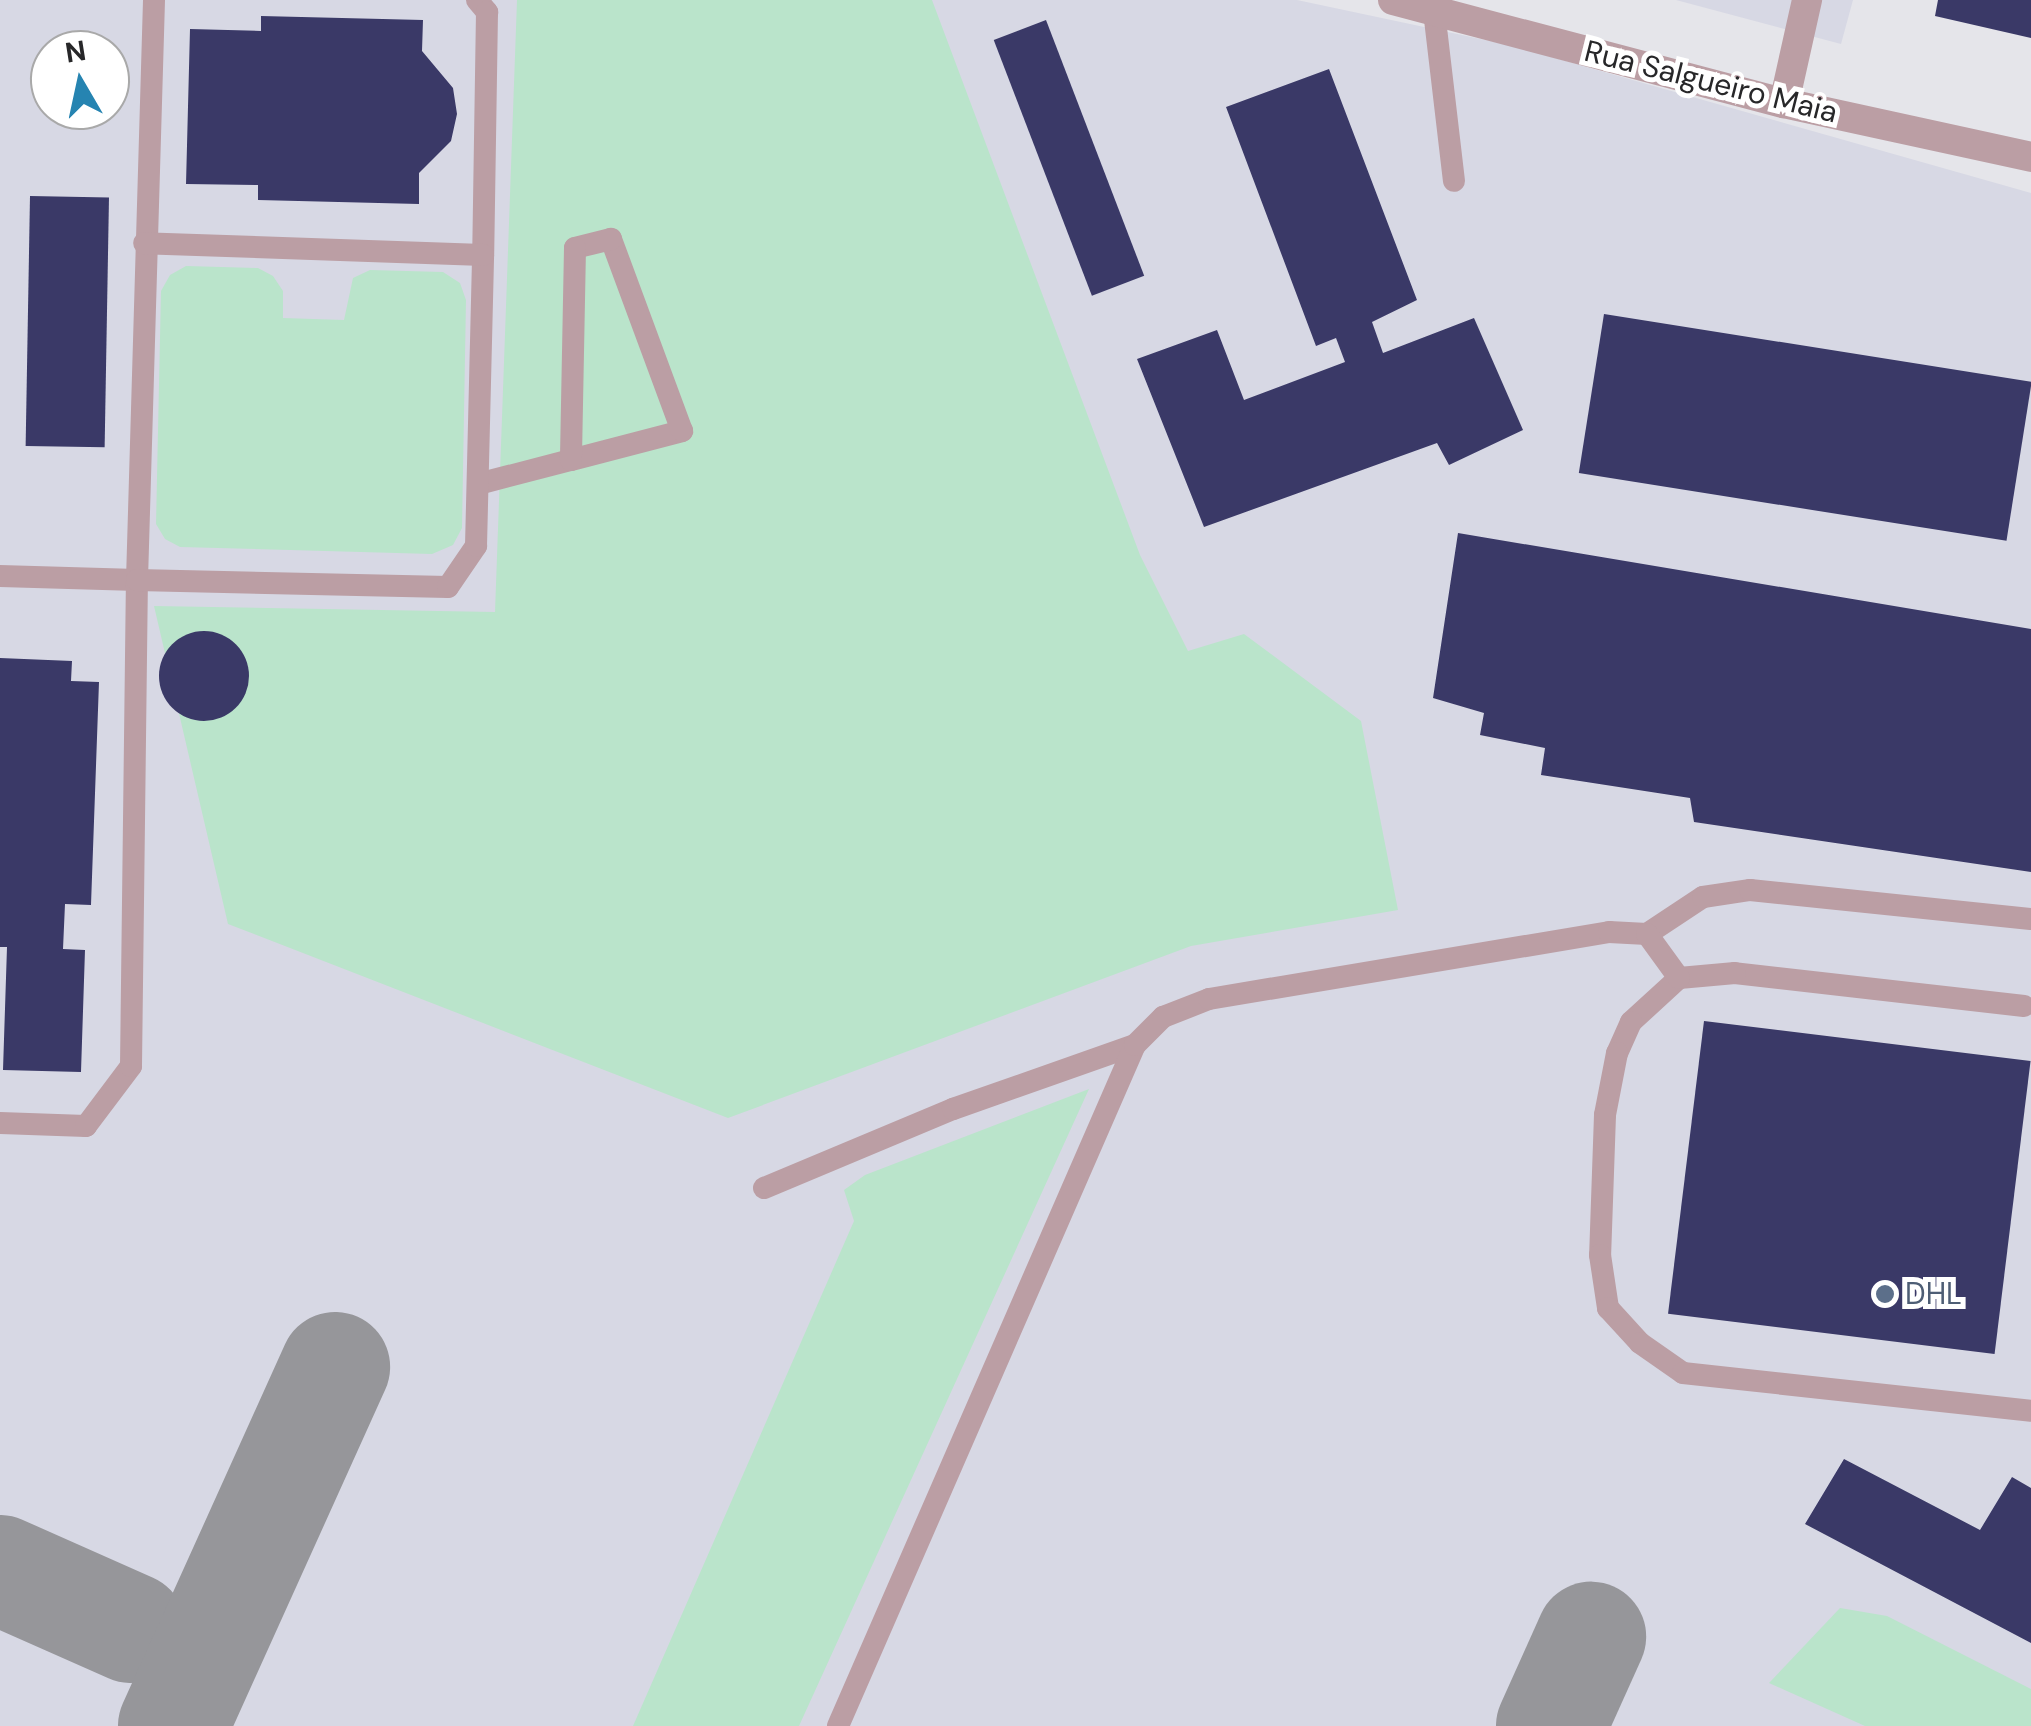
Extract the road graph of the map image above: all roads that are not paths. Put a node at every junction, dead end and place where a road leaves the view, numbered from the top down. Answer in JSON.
{"nodes":[{"id":1,"x":154,"y":0,"type":"edge"},
{"id":2,"x":477,"y":0,"type":"edge"},
{"id":3,"x":1393,"y":0,"type":"edge"},
{"id":4,"x":1807,"y":0,"type":"edge"},
{"id":5,"x":1434,"y":11,"type":"junction"},
{"id":6,"x":1784,"y":103,"type":"junction"},
{"id":7,"x":2031,"y":157,"type":"edge"},
{"id":8,"x":1454,"y":181,"type":"dead end"},
{"id":9,"x":144,"y":243,"type":"junction"},
{"id":10,"x":483,"y":255,"type":"junction"},
{"id":11,"x":571,"y":460,"type":"junction"},
{"id":12,"x":478,"y":484,"type":"junction"},
{"id":13,"x":0,"y":576,"type":"edge"},
{"id":14,"x":137,"y":580,"type":"junction"},
{"id":15,"x":2031,"y":919,"type":"edge"},
{"id":16,"x":1648,"y":934,"type":"junction"},
{"id":17,"x":1679,"y":978,"type":"junction"},
{"id":18,"x":2024,"y":1006,"type":"dead end"},
{"id":19,"x":1135,"y":1044,"type":"junction"},
{"id":20,"x":0,"y":1123,"type":"edge"},
{"id":21,"x":764,"y":1188,"type":"dead end"},
{"id":22,"x":2031,"y":1411,"type":"edge"},
{"id":23,"x":838,"y":1726,"type":"edge"}],
"edges":[{"from":1,"to":9,"type":"lane"},
{"from":2,"to":10,"type":"lane"},
{"from":3,"to":5,"type":"street","name":"Rua Salgueiro Maia"},
{"from":4,"to":6,"type":"street"},
{"from":5,"to":6,"type":"street","name":"Rua Salgueiro Maia"},
{"from":5,"to":8,"type":"lane"},
{"from":6,"to":7,"type":"street","name":"Rua Salgueiro Maia"},
{"from":9,"to":10,"type":"lane"},
{"from":9,"to":14,"type":"lane"},
{"from":10,"to":12,"type":"lane"},
{"from":11,"to":11,"type":"lane"},
{"from":11,"to":12,"type":"lane"},
{"from":12,"to":14,"type":"lane"},
{"from":13,"to":14,"type":"lane"},
{"from":14,"to":20,"type":"lane"},
{"from":15,"to":16,"type":"lane"},
{"from":16,"to":17,"type":"lane"},
{"from":16,"to":19,"type":"lane"},
{"from":17,"to":18,"type":"lane"},
{"from":17,"to":22,"type":"lane"},
{"from":19,"to":21,"type":"lane"},
{"from":19,"to":23,"type":"lane"}]}
